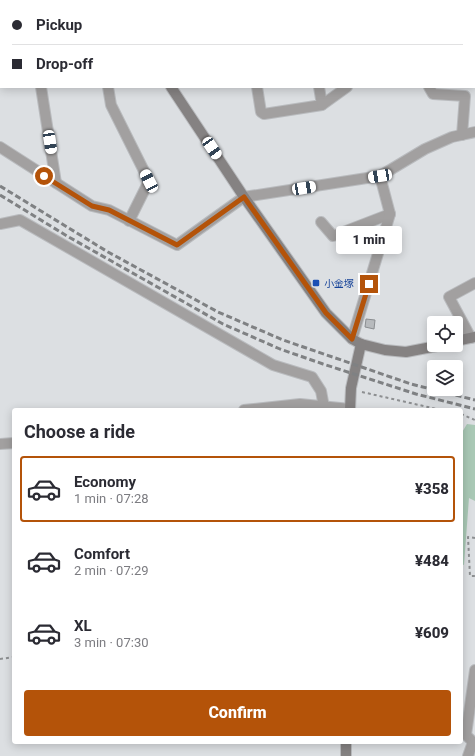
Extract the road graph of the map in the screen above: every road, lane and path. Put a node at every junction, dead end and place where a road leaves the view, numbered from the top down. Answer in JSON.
{"nodes":[{"id":1,"x":41,"y":88,"type":"edge"},
{"id":2,"x":108,"y":88,"type":"edge"},
{"id":3,"x":172,"y":88,"type":"edge"},
{"id":4,"x":257,"y":88,"type":"edge"},
{"id":5,"x":319,"y":88,"type":"edge"},
{"id":6,"x":346,"y":88,"type":"edge"},
{"id":7,"x":430,"y":88,"type":"edge"},
{"id":8,"x":465,"y":92,"type":"edge"},
{"id":9,"x":322,"y":105,"type":"junction"},
{"id":10,"x":475,"y":132,"type":"edge"},
{"id":11,"x":462,"y":135,"type":"junction"},
{"id":12,"x":0,"y":147,"type":"edge"},
{"id":13,"x":380,"y":176,"type":"junction"},
{"id":14,"x":56,"y":183,"type":"junction"},
{"id":15,"x":244,"y":197,"type":"junction"},
{"id":16,"x":390,"y":214,"type":"junction"},
{"id":17,"x":129,"y":221,"type":"junction"},
{"id":18,"x":321,"y":222,"type":"dead end"},
{"id":19,"x":0,"y":224,"type":"edge"},
{"id":20,"x":333,"y":236,"type":"junction"},
{"id":21,"x":339,"y":246,"type":"dead end"},
{"id":22,"x":475,"y":283,"type":"edge"},
{"id":23,"x":473,"y":337,"type":"edge"},
{"id":24,"x":463,"y":339,"type":"edge"},
{"id":25,"x":357,"y":342,"type":"junction"},
{"id":26,"x":427,"y":348,"type":"edge"},
{"id":27,"x":362,"y":392,"type":"dead end"},
{"id":28,"x":324,"y":407,"type":"junction"},
{"id":29,"x":263,"y":408,"type":"edge"},
{"id":30,"x":333,"y":408,"type":"edge"},
{"id":31,"x":350,"y":408,"type":"edge"},
{"id":32,"x":432,"y":408,"type":"edge"},
{"id":33,"x":463,"y":415,"type":"edge"},
{"id":34,"x":475,"y":420,"type":"edge"},
{"id":35,"x":12,"y":443,"type":"edge"},
{"id":36,"x":0,"y":444,"type":"edge"},
{"id":37,"x":475,"y":538,"type":"edge"},
{"id":38,"x":475,"y":576,"type":"edge"},
{"id":39,"x":12,"y":657,"type":"edge"},
{"id":40,"x":0,"y":659,"type":"edge"},
{"id":41,"x":475,"y":670,"type":"edge"},
{"id":42,"x":465,"y":715,"type":"edge"},
{"id":43,"x":474,"y":742,"type":"edge"},
{"id":44,"x":346,"y":744,"type":"edge"},
{"id":45,"x":346,"y":756,"type":"edge"},
{"id":46,"x":468,"y":756,"type":"edge"}],
"edges":[{"from":1,"to":14,"type":"street"},
{"from":2,"to":17,"type":"street"},
{"from":3,"to":15,"type":"street"},
{"from":4,"to":9,"type":"street"},
{"from":5,"to":9,"type":"street"},
{"from":6,"to":9,"type":"street"},
{"from":7,"to":8,"type":"street"},
{"from":8,"to":11,"type":"street"},
{"from":10,"to":11,"type":"street"},
{"from":11,"to":13,"type":"street"},
{"from":12,"to":14,"type":"street"},
{"from":13,"to":15,"type":"street"},
{"from":13,"to":16,"type":"street"},
{"from":14,"to":17,"type":"street"},
{"from":15,"to":17,"type":"street"},
{"from":15,"to":25,"type":"street"},
{"from":16,"to":20,"type":"street"},
{"from":16,"to":25,"type":"street"},
{"from":18,"to":20,"type":"street"},
{"from":19,"to":28,"type":"street"},
{"from":20,"to":21,"type":"street"},
{"from":22,"to":23,"type":"street"},
{"from":23,"to":24,"type":"street"},
{"from":25,"to":26,"type":"street"},
{"from":25,"to":31,"type":"street"},
{"from":27,"to":32,"type":"path"},
{"from":28,"to":29,"type":"street"},
{"from":28,"to":30,"type":"street"},
{"from":33,"to":34,"type":"path"},
{"from":35,"to":36,"type":"street"},
{"from":37,"to":38,"type":"path"},
{"from":39,"to":40,"type":"path"},
{"from":41,"to":42,"type":"street"},
{"from":42,"to":43,"type":"street"},
{"from":43,"to":46,"type":"street"},
{"from":44,"to":45,"type":"street"}]}
